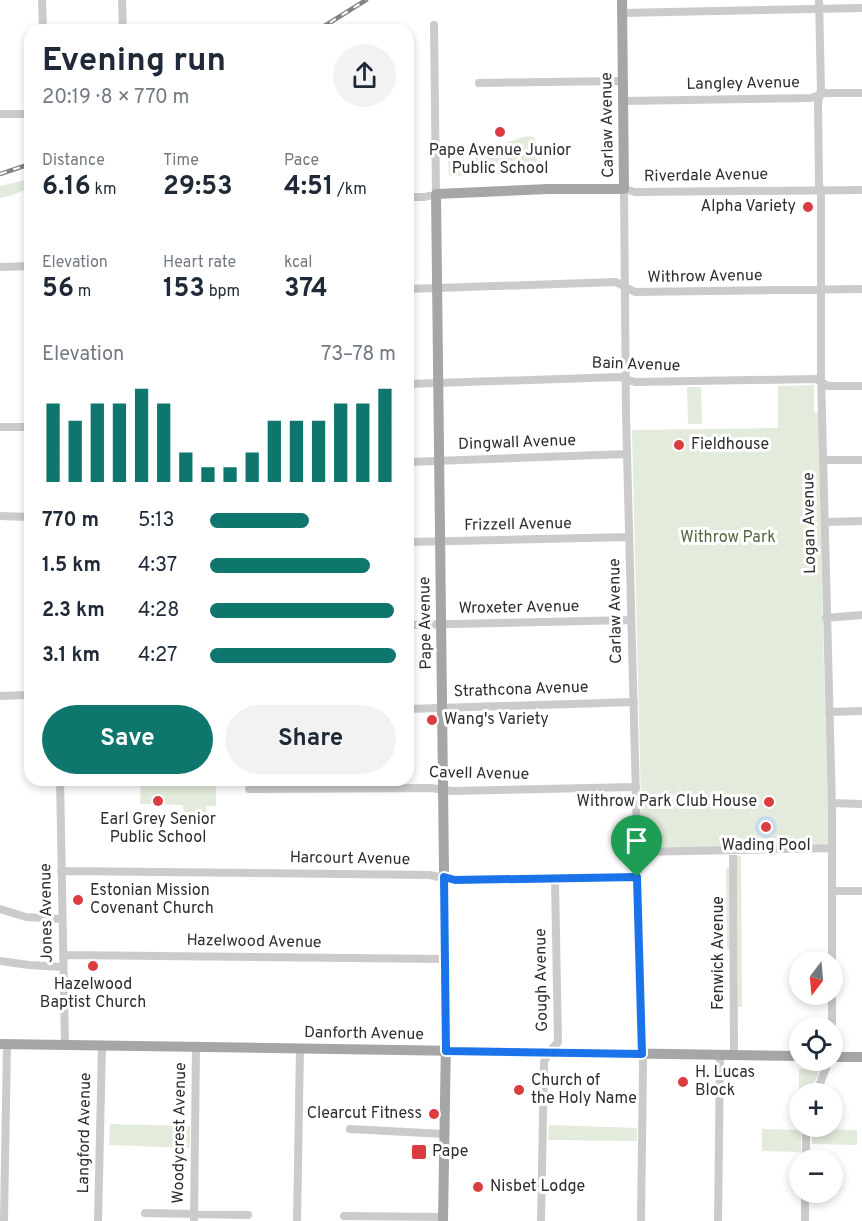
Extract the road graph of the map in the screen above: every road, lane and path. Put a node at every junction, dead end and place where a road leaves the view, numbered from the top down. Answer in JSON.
{"nodes":[{"id":1,"x":42,"y":0,"type":"edge"},
{"id":2,"x":122,"y":0,"type":"edge"},
{"id":3,"x":622,"y":0,"type":"edge"},
{"id":4,"x":819,"y":4,"type":"edge"},
{"id":5,"x":862,"y":8,"type":"edge"},
{"id":6,"x":622,"y":12,"type":"junction"},
{"id":7,"x":43,"y":24,"type":"edge"},
{"id":8,"x":123,"y":24,"type":"edge"},
{"id":9,"x":434,"y":25,"type":"dead end"},
{"id":10,"x":623,"y":81,"type":"junction"},
{"id":11,"x":479,"y":83,"type":"dead end"},
{"id":12,"x":862,"y":93,"type":"edge"},
{"id":13,"x":819,"y":95,"type":"junction"},
{"id":14,"x":623,"y":100,"type":"junction"},
{"id":15,"x":0,"y":114,"type":"edge"},
{"id":16,"x":24,"y":114,"type":"edge"},
{"id":17,"x":624,"y":189,"type":"junction"},
{"id":18,"x":821,"y":190,"type":"junction"},
{"id":19,"x":862,"y":190,"type":"edge"},
{"id":20,"x":436,"y":194,"type":"junction"},
{"id":21,"x":414,"y":197,"type":"edge"},
{"id":22,"x":24,"y":266,"type":"edge"},
{"id":23,"x":0,"y":267,"type":"edge"},
{"id":24,"x":625,"y":286,"type":"junction"},
{"id":25,"x":437,"y":288,"type":"junction"},
{"id":26,"x":414,"y":289,"type":"edge"},
{"id":27,"x":862,"y":289,"type":"edge"},
{"id":28,"x":820,"y":290,"type":"junction"},
{"id":29,"x":626,"y":378,"type":"junction"},
{"id":30,"x":438,"y":383,"type":"junction"},
{"id":31,"x":822,"y":383,"type":"junction"},
{"id":32,"x":414,"y":384,"type":"edge"},
{"id":33,"x":862,"y":386,"type":"edge"},
{"id":34,"x":0,"y":427,"type":"edge"},
{"id":35,"x":24,"y":427,"type":"edge"},
{"id":36,"x":627,"y":454,"type":"junction"},
{"id":37,"x":824,"y":460,"type":"junction"},
{"id":38,"x":862,"y":460,"type":"edge"},
{"id":39,"x":438,"y":461,"type":"junction"},
{"id":40,"x":414,"y":462,"type":"edge"},
{"id":41,"x":0,"y":516,"type":"edge"},
{"id":42,"x":24,"y":517,"type":"edge"},
{"id":43,"x":825,"y":522,"type":"junction"},
{"id":44,"x":862,"y":522,"type":"edge"},
{"id":45,"x":629,"y":537,"type":"junction"},
{"id":46,"x":440,"y":542,"type":"junction"},
{"id":47,"x":414,"y":543,"type":"edge"},
{"id":48,"x":862,"y":615,"type":"edge"},
{"id":49,"x":826,"y":618,"type":"junction"},
{"id":50,"x":632,"y":620,"type":"junction"},
{"id":51,"x":441,"y":624,"type":"junction"},
{"id":52,"x":414,"y":625,"type":"edge"},
{"id":53,"x":24,"y":695,"type":"edge"},
{"id":54,"x":0,"y":696,"type":"edge"},
{"id":55,"x":634,"y":702,"type":"junction"},
{"id":56,"x":441,"y":708,"type":"junction"},
{"id":57,"x":414,"y":709,"type":"edge"},
{"id":58,"x":862,"y":711,"type":"edge"},
{"id":59,"x":829,"y":712,"type":"junction"},
{"id":60,"x":60,"y":786,"type":"edge"},
{"id":61,"x":636,"y":788,"type":"junction"},
{"id":62,"x":249,"y":789,"type":"dead end"},
{"id":63,"x":443,"y":790,"type":"junction"},
{"id":64,"x":832,"y":803,"type":"junction"},
{"id":65,"x":862,"y":804,"type":"edge"},
{"id":66,"x":832,"y":848,"type":"junction"},
{"id":67,"x":733,"y":850,"type":"junction"},
{"id":68,"x":637,"y":852,"type":"junction"},
{"id":69,"x":61,"y":871,"type":"junction"},
{"id":70,"x":444,"y":877,"type":"junction"},
{"id":71,"x":637,"y":877,"type":"junction"},
{"id":72,"x":555,"y":879,"type":"junction"},
{"id":73,"x":832,"y":891,"type":"junction"},
{"id":74,"x":862,"y":891,"type":"edge"},
{"id":75,"x":0,"y":909,"type":"edge"},
{"id":76,"x":62,"y":919,"type":"junction"},
{"id":77,"x":63,"y":955,"type":"junction"},
{"id":78,"x":445,"y":959,"type":"junction"},
{"id":79,"x":0,"y":961,"type":"edge"},
{"id":80,"x":63,"y":967,"type":"junction"},
{"id":81,"x":832,"y":1017,"type":"edge"},
{"id":82,"x":3,"y":1044,"type":"edge"},
{"id":83,"x":65,"y":1045,"type":"junction"},
{"id":84,"x":102,"y":1046,"type":"junction"},
{"id":85,"x":196,"y":1046,"type":"junction"},
{"id":86,"x":300,"y":1048,"type":"junction"},
{"id":87,"x":446,"y":1051,"type":"junction"},
{"id":88,"x":549,"y":1052,"type":"junction"},
{"id":89,"x":642,"y":1054,"type":"junction"},
{"id":90,"x":720,"y":1055,"type":"junction"},
{"id":91,"x":734,"y":1055,"type":"junction"},
{"id":92,"x":789,"y":1056,"type":"edge"},
{"id":93,"x":843,"y":1057,"type":"edge"},
{"id":94,"x":862,"y":1057,"type":"edge"},
{"id":95,"x":350,"y":1129,"type":"dead end"},
{"id":96,"x":444,"y":1134,"type":"junction"},
{"id":97,"x":2,"y":1137,"type":"edge"},
{"id":98,"x":805,"y":1203,"type":"edge"},
{"id":99,"x":146,"y":1213,"type":"dead end"},
{"id":100,"x":248,"y":1215,"type":"dead end"},
{"id":101,"x":344,"y":1216,"type":"dead end"},
{"id":102,"x":194,"y":1217,"type":"edge"},
{"id":103,"x":377,"y":1219,"type":"edge"},
{"id":104,"x":443,"y":1219,"type":"edge"},
{"id":105,"x":4,"y":1221,"type":"edge"},
{"id":106,"x":99,"y":1221,"type":"edge"},
{"id":107,"x":297,"y":1221,"type":"edge"},
{"id":108,"x":541,"y":1221,"type":"edge"},
{"id":109,"x":641,"y":1221,"type":"edge"},
{"id":110,"x":718,"y":1221,"type":"edge"},
{"id":111,"x":805,"y":1221,"type":"edge"}],
"edges":[{"from":1,"to":7,"type":"street"},
{"from":2,"to":8,"type":"street"},
{"from":3,"to":6,"type":"main road","name":"Carlaw Avenue"},
{"from":4,"to":5,"type":"street"},
{"from":4,"to":6,"type":"street"},
{"from":4,"to":13,"type":"street","name":"Logan Avenue"},
{"from":6,"to":10,"type":"main road","name":"Carlaw Avenue"},
{"from":9,"to":20,"type":"street","name":"Pape Avenue"},
{"from":10,"to":11,"type":"street"},
{"from":10,"to":14,"type":"main road","name":"Carlaw Avenue"},
{"from":12,"to":13,"type":"street","name":"Langley Avenue"},
{"from":13,"to":14,"type":"street","name":"Langley Avenue"},
{"from":13,"to":18,"type":"street","name":"Logan Avenue"},
{"from":14,"to":17,"type":"main road","name":"Carlaw Avenue"},
{"from":15,"to":16,"type":"street"},
{"from":17,"to":18,"type":"street","name":"Riverdale Avenue"},
{"from":17,"to":20,"type":"main road","name":"Riverdale Avenue"},
{"from":17,"to":24,"type":"street","name":"Carlaw Avenue"},
{"from":18,"to":19,"type":"street","name":"Riverdale Avenue"},
{"from":18,"to":28,"type":"street","name":"Logan Avenue"},
{"from":20,"to":21,"type":"street","name":"Riverdale Avenue"},
{"from":20,"to":25,"type":"main road","name":"Pape Avenue"},
{"from":22,"to":23,"type":"street"},
{"from":24,"to":25,"type":"street","name":"Withrow Avenue"},
{"from":24,"to":28,"type":"street","name":"Withrow Avenue"},
{"from":24,"to":29,"type":"street","name":"Carlaw Avenue"},
{"from":25,"to":26,"type":"street","name":"Withrow Avenue"},
{"from":25,"to":30,"type":"main road","name":"Pape Avenue"},
{"from":27,"to":28,"type":"street","name":"Withrow Avenue"},
{"from":28,"to":31,"type":"street","name":"Logan Avenue"},
{"from":29,"to":30,"type":"street","name":"Bain Avenue"},
{"from":29,"to":31,"type":"street","name":"Bain Avenue"},
{"from":29,"to":36,"type":"street","name":"Carlaw Avenue"},
{"from":30,"to":32,"type":"street","name":"Bain Avenue"},
{"from":30,"to":39,"type":"main road","name":"Pape Avenue"},
{"from":31,"to":33,"type":"street","name":"Bain Avenue"},
{"from":31,"to":37,"type":"street","name":"Logan Avenue"},
{"from":34,"to":35,"type":"street"},
{"from":36,"to":39,"type":"street","name":"Dingwall Avenue"},
{"from":36,"to":45,"type":"street","name":"Carlaw Avenue"},
{"from":37,"to":38,"type":"street"},
{"from":37,"to":43,"type":"street","name":"Logan Avenue"},
{"from":39,"to":40,"type":"street","name":"Dingwall Avenue"},
{"from":39,"to":46,"type":"main road","name":"Pape Avenue"},
{"from":41,"to":42,"type":"street"},
{"from":43,"to":44,"type":"street"},
{"from":43,"to":49,"type":"street","name":"Logan Avenue"},
{"from":45,"to":46,"type":"street","name":"Frizzell Avenue"},
{"from":45,"to":50,"type":"street","name":"Carlaw Avenue"},
{"from":46,"to":47,"type":"street","name":"Frizzell Avenue"},
{"from":46,"to":51,"type":"main road","name":"Pape Avenue"},
{"from":48,"to":49,"type":"street"},
{"from":49,"to":59,"type":"street","name":"Logan Avenue"},
{"from":50,"to":51,"type":"street","name":"Wroxeter Avenue"},
{"from":50,"to":55,"type":"street","name":"Carlaw Avenue"},
{"from":51,"to":52,"type":"street","name":"Wroxeter Avenue"},
{"from":51,"to":56,"type":"main road","name":"Pape Avenue"},
{"from":53,"to":54,"type":"street"},
{"from":55,"to":56,"type":"street","name":"Strathcona Avenue"},
{"from":55,"to":61,"type":"street","name":"Carlaw Avenue"},
{"from":56,"to":57,"type":"street","name":"Strathcona Avenue"},
{"from":56,"to":63,"type":"main road","name":"Pape Avenue"},
{"from":58,"to":59,"type":"street"},
{"from":59,"to":64,"type":"street","name":"Logan Avenue"},
{"from":60,"to":69,"type":"street","name":"Jones Avenue"},
{"from":61,"to":63,"type":"street","name":"Cavell Avenue"},
{"from":61,"to":68,"type":"street","name":"Carlaw Avenue"},
{"from":62,"to":63,"type":"street","name":"Cavell Avenue"},
{"from":63,"to":70,"type":"main road","name":"Pape Avenue"},
{"from":64,"to":65,"type":"street"},
{"from":64,"to":66,"type":"street","name":"Logan Avenue"},
{"from":66,"to":67,"type":"street"},
{"from":66,"to":73,"type":"street","name":"Logan Avenue"},
{"from":67,"to":68,"type":"street"},
{"from":67,"to":91,"type":"street","name":"Fenwick Avenue"},
{"from":68,"to":71,"type":"street","name":"Carlaw Avenue"},
{"from":69,"to":70,"type":"street","name":"Harcourt Avenue"},
{"from":69,"to":76,"type":"street","name":"Jones Avenue"},
{"from":70,"to":72,"type":"street","name":"Harcourt Avenue"},
{"from":70,"to":78,"type":"main road","name":"Pape Avenue"},
{"from":71,"to":72,"type":"street","name":"Harcourt Avenue"},
{"from":71,"to":89,"type":"street","name":"Carlaw Avenue"},
{"from":72,"to":88,"type":"street","name":"Gough Avenue"},
{"from":73,"to":74,"type":"street"},
{"from":73,"to":81,"type":"street","name":"Logan Avenue"},
{"from":75,"to":76,"type":"street"},
{"from":76,"to":77,"type":"street","name":"Jones Avenue"},
{"from":77,"to":78,"type":"street","name":"Hazelwood Avenue"},
{"from":77,"to":80,"type":"street","name":"Jones Avenue"},
{"from":78,"to":87,"type":"main road","name":"Pape Avenue"},
{"from":79,"to":80,"type":"street"},
{"from":80,"to":83,"type":"street","name":"Jones Avenue"},
{"from":82,"to":83,"type":"main road","name":"Danforth Avenue"},
{"from":82,"to":97,"type":"street"},
{"from":83,"to":84,"type":"main road","name":"Danforth Avenue"},
{"from":84,"to":85,"type":"main road","name":"Danforth Avenue"},
{"from":84,"to":106,"type":"street","name":"Langford Avenue"},
{"from":85,"to":86,"type":"main road","name":"Danforth Avenue"},
{"from":85,"to":102,"type":"street","name":"Woodycrest Avenue"},
{"from":86,"to":87,"type":"main road","name":"Danforth Avenue"},
{"from":86,"to":107,"type":"street"},
{"from":87,"to":88,"type":"main road","name":"Danforth Avenue"},
{"from":87,"to":96,"type":"main road","name":"Pape Avenue"},
{"from":88,"to":89,"type":"main road","name":"Danforth Avenue"},
{"from":88,"to":108,"type":"street","name":"Gough Avenue"},
{"from":89,"to":90,"type":"main road","name":"Danforth Avenue"},
{"from":89,"to":109,"type":"street","name":"Carlaw Avenue"},
{"from":90,"to":91,"type":"main road","name":"Danforth Avenue"},
{"from":90,"to":110,"type":"street"},
{"from":91,"to":92,"type":"main road","name":"Danforth Avenue"},
{"from":93,"to":94,"type":"main road"},
{"from":95,"to":96,"type":"street"},
{"from":96,"to":104,"type":"main road","name":"Pape Avenue"},
{"from":97,"to":105,"type":"street"},
{"from":98,"to":111,"type":"street"},
{"from":99,"to":102,"type":"street"},
{"from":100,"to":102,"type":"street"},
{"from":101,"to":103,"type":"street"},
{"from":103,"to":104,"type":"street"}]}
